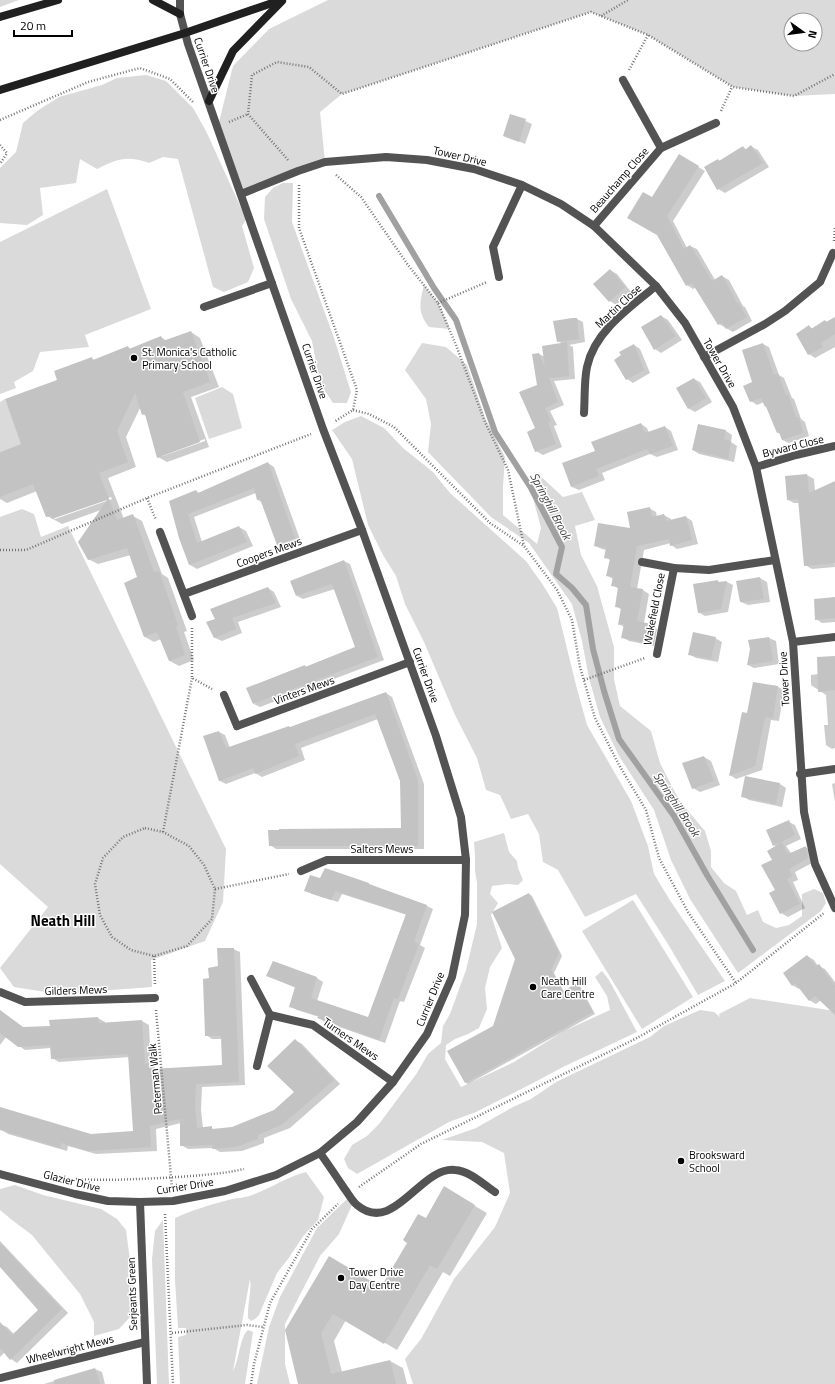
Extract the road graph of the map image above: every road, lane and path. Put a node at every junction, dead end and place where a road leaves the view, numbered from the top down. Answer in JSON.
{"nodes":[{"id":1,"x":58,"y":0,"type":"edge"},
{"id":2,"x":153,"y":0,"type":"edge"},
{"id":3,"x":180,"y":0,"type":"edge"},
{"id":4,"x":282,"y":0,"type":"edge"},
{"id":5,"x":628,"y":0,"type":"edge"},
{"id":6,"x":180,"y":14,"type":"junction"},
{"id":7,"x":601,"y":16,"type":"junction"},
{"id":8,"x":0,"y":17,"type":"edge"},
{"id":9,"x":185,"y":33,"type":"junction"},
{"id":10,"x":648,"y":35,"type":"junction"},
{"id":11,"x":835,"y":74,"type":"edge"},
{"id":12,"x":623,"y":80,"type":"joint"},
{"id":13,"x":733,"y":87,"type":"junction"},
{"id":14,"x":0,"y":90,"type":"edge"},
{"id":15,"x":209,"y":101,"type":"junction"},
{"id":16,"x":196,"y":105,"type":"dead end"},
{"id":17,"x":248,"y":114,"type":"junction"},
{"id":18,"x":0,"y":120,"type":"edge"},
{"id":19,"x":716,"y":123,"type":"joint"},
{"id":20,"x":218,"y":126,"type":"junction"},
{"id":21,"x":0,"y":144,"type":"edge"},
{"id":22,"x":661,"y":148,"type":"junction"},
{"id":23,"x":0,"y":164,"type":"edge"},
{"id":24,"x":298,"y":171,"type":"junction"},
{"id":25,"x":331,"y":171,"type":"dead end"},
{"id":26,"x":522,"y":185,"type":"junction"},
{"id":27,"x":241,"y":194,"type":"junction"},
{"id":28,"x":594,"y":226,"type":"junction"},
{"id":29,"x":834,"y":253,"type":"edge"},
{"id":30,"x":499,"y":277,"type":"joint"},
{"id":31,"x":272,"y":283,"type":"junction"},
{"id":32,"x":656,"y":286,"type":"junction"},
{"id":33,"x":438,"y":303,"type":"junction"},
{"id":34,"x":204,"y":307,"type":"dead end"},
{"id":35,"x":704,"y":357,"type":"junction"},
{"id":36,"x":353,"y":410,"type":"junction"},
{"id":37,"x":584,"y":413,"type":"dead end"},
{"id":38,"x":324,"y":429,"type":"junction"},
{"id":39,"x":835,"y":446,"type":"edge"},
{"id":40,"x":756,"y":467,"type":"junction"},
{"id":41,"x":147,"y":498,"type":"junction"},
{"id":42,"x":362,"y":530,"type":"junction"},
{"id":43,"x":160,"y":532,"type":"joint"},
{"id":44,"x":524,"y":546,"type":"junction"},
{"id":45,"x":0,"y":550,"type":"edge"},
{"id":46,"x":775,"y":560,"type":"junction"},
{"id":47,"x":642,"y":562,"type":"dead end"},
{"id":48,"x":674,"y":568,"type":"junction"},
{"id":49,"x":184,"y":594,"type":"junction"},
{"id":50,"x":192,"y":616,"type":"joint"},
{"id":51,"x":835,"y":637,"type":"edge"},
{"id":52,"x":793,"y":642,"type":"junction"},
{"id":53,"x":657,"y":654,"type":"joint"},
{"id":54,"x":410,"y":662,"type":"junction"},
{"id":55,"x":192,"y":678,"type":"junction"},
{"id":56,"x":584,"y":680,"type":"junction"},
{"id":57,"x":224,"y":695,"type":"joint"},
{"id":58,"x":835,"y":769,"type":"edge"},
{"id":59,"x":800,"y":774,"type":"junction"},
{"id":60,"x":163,"y":832,"type":"junction"},
{"id":61,"x":466,"y":860,"type":"junction"},
{"id":62,"x":301,"y":871,"type":"joint"},
{"id":63,"x":215,"y":889,"type":"junction"},
{"id":64,"x":832,"y":909,"type":"edge"},
{"id":65,"x":154,"y":956,"type":"junction"},
{"id":66,"x":251,"y":979,"type":"dead end"},
{"id":67,"x":736,"y":983,"type":"junction"},
{"id":68,"x":0,"y":992,"type":"edge"},
{"id":69,"x":155,"y":998,"type":"junction"},
{"id":70,"x":270,"y":1015,"type":"junction"},
{"id":71,"x":257,"y":1066,"type":"dead end"},
{"id":72,"x":393,"y":1082,"type":"junction"},
{"id":73,"x":320,"y":1153,"type":"junction"},
{"id":74,"x":246,"y":1169,"type":"dead end"},
{"id":75,"x":0,"y":1174,"type":"edge"},
{"id":76,"x":172,"y":1177,"type":"junction"},
{"id":77,"x":70,"y":1178,"type":"dead end"},
{"id":78,"x":495,"y":1192,"type":"dead end"},
{"id":79,"x":348,"y":1194,"type":"junction"},
{"id":80,"x":169,"y":1201,"type":"junction"},
{"id":81,"x":140,"y":1202,"type":"junction"},
{"id":82,"x":263,"y":1327,"type":"junction"},
{"id":83,"x":172,"y":1333,"type":"junction"},
{"id":84,"x":145,"y":1342,"type":"junction"},
{"id":85,"x":0,"y":1378,"type":"edge"},
{"id":86,"x":147,"y":1384,"type":"edge"},
{"id":87,"x":173,"y":1384,"type":"edge"},
{"id":88,"x":251,"y":1384,"type":"edge"}],
"edges":[{"from":1,"to":8,"type":"main road"},
{"from":2,"to":6,"type":"main road"},
{"from":3,"to":6,"type":"street","name":"Currier Drive"},
{"from":4,"to":9,"type":"main road"},
{"from":4,"to":15,"type":"main road"},
{"from":5,"to":7,"type":"path"},
{"from":6,"to":9,"type":"street","name":"Currier Drive"},
{"from":7,"to":10,"type":"path"},
{"from":7,"to":17,"type":"path"},
{"from":9,"to":14,"type":"main road"},
{"from":9,"to":15,"type":"street","name":"Currier Drive"},
{"from":10,"to":12,"type":"path"},
{"from":10,"to":13,"type":"path"},
{"from":11,"to":13,"type":"path"},
{"from":12,"to":22,"type":"street","name":"Beauchamp Close"},
{"from":13,"to":19,"type":"path"},
{"from":15,"to":20,"type":"street","name":"Currier Drive"},
{"from":16,"to":18,"type":"path"},
{"from":17,"to":20,"type":"path"},
{"from":17,"to":24,"type":"path"},
{"from":19,"to":22,"type":"street","name":"Beauchamp Close"},
{"from":20,"to":27,"type":"street","name":"Currier Drive"},
{"from":21,"to":23,"type":"path"},
{"from":22,"to":28,"type":"street","name":"Beauchamp Close"},
{"from":24,"to":26,"type":"street","name":"Tower Drive"},
{"from":24,"to":27,"type":"street","name":"Tower Drive"},
{"from":24,"to":36,"type":"path"},
{"from":25,"to":33,"type":"path"},
{"from":26,"to":28,"type":"street","name":"Tower Drive"},
{"from":26,"to":30,"type":"street"},
{"from":27,"to":31,"type":"street","name":"Currier Drive"},
{"from":28,"to":32,"type":"street","name":"Tower Drive"},
{"from":29,"to":35,"type":"street"},
{"from":30,"to":33,"type":"path"},
{"from":31,"to":34,"type":"street"},
{"from":31,"to":38,"type":"street","name":"Currier Drive"},
{"from":32,"to":35,"type":"street","name":"Tower Drive"},
{"from":32,"to":37,"type":"street","name":"Martin Close"},
{"from":33,"to":44,"type":"path"},
{"from":35,"to":40,"type":"street","name":"Tower Drive"},
{"from":36,"to":38,"type":"path"},
{"from":36,"to":44,"type":"path"},
{"from":38,"to":41,"type":"path"},
{"from":38,"to":42,"type":"street","name":"Currier Drive"},
{"from":39,"to":40,"type":"street","name":"Byward Close"},
{"from":40,"to":46,"type":"street","name":"Tower Drive"},
{"from":41,"to":43,"type":"path"},
{"from":41,"to":45,"type":"path"},
{"from":42,"to":49,"type":"street","name":"Coopers Mews"},
{"from":42,"to":54,"type":"street","name":"Currier Drive"},
{"from":43,"to":49,"type":"street"},
{"from":44,"to":56,"type":"path"},
{"from":46,"to":48,"type":"street","name":"Wakefield Close"},
{"from":46,"to":52,"type":"street","name":"Tower Drive"},
{"from":47,"to":48,"type":"street","name":"Wakefield Close"},
{"from":48,"to":53,"type":"street","name":"Wakefield Close"},
{"from":49,"to":50,"type":"street"},
{"from":50,"to":55,"type":"path"},
{"from":51,"to":52,"type":"street"},
{"from":52,"to":59,"type":"street","name":"Tower Drive"},
{"from":53,"to":56,"type":"path"},
{"from":54,"to":57,"type":"street","name":"Vinters Mews"},
{"from":54,"to":61,"type":"street","name":"Currier Drive"},
{"from":55,"to":57,"type":"path"},
{"from":55,"to":60,"type":"path"},
{"from":56,"to":67,"type":"path"},
{"from":58,"to":59,"type":"street"},
{"from":59,"to":64,"type":"street","name":"Tower Drive"},
{"from":60,"to":63,"type":"path"},
{"from":60,"to":65,"type":"path"},
{"from":61,"to":62,"type":"street","name":"Salters Mews"},
{"from":61,"to":72,"type":"street","name":"Currier Drive"},
{"from":62,"to":63,"type":"path"},
{"from":63,"to":65,"type":"path"},
{"from":64,"to":67,"type":"path"},
{"from":65,"to":69,"type":"path","name":"Peterman Walk"},
{"from":66,"to":70,"type":"street"},
{"from":67,"to":79,"type":"path"},
{"from":68,"to":69,"type":"street","name":"Gilders Mews"},
{"from":69,"to":76,"type":"path","name":"Peterman Walk"},
{"from":70,"to":71,"type":"street"},
{"from":70,"to":72,"type":"street","name":"Turners Mews"},
{"from":72,"to":73,"type":"street","name":"Currier Drive"},
{"from":73,"to":79,"type":"street"},
{"from":73,"to":80,"type":"street","name":"Currier Drive"},
{"from":74,"to":76,"type":"path"},
{"from":75,"to":81,"type":"street","name":"Glazier Drive"},
{"from":76,"to":77,"type":"path"},
{"from":76,"to":80,"type":"path","name":"Peterman Walk"},
{"from":78,"to":79,"type":"street"},
{"from":79,"to":82,"type":"path"},
{"from":80,"to":81,"type":"street","name":"Currier Drive"},
{"from":80,"to":83,"type":"path","name":"Peterman Walk"},
{"from":81,"to":84,"type":"street","name":"Serjeants Green"},
{"from":82,"to":83,"type":"path"},
{"from":82,"to":88,"type":"path"},
{"from":83,"to":87,"type":"path","name":"Peterman Walk"},
{"from":84,"to":85,"type":"street","name":"Wheelwright Mews"},
{"from":84,"to":86,"type":"street","name":"Serjeants Green"}]}
